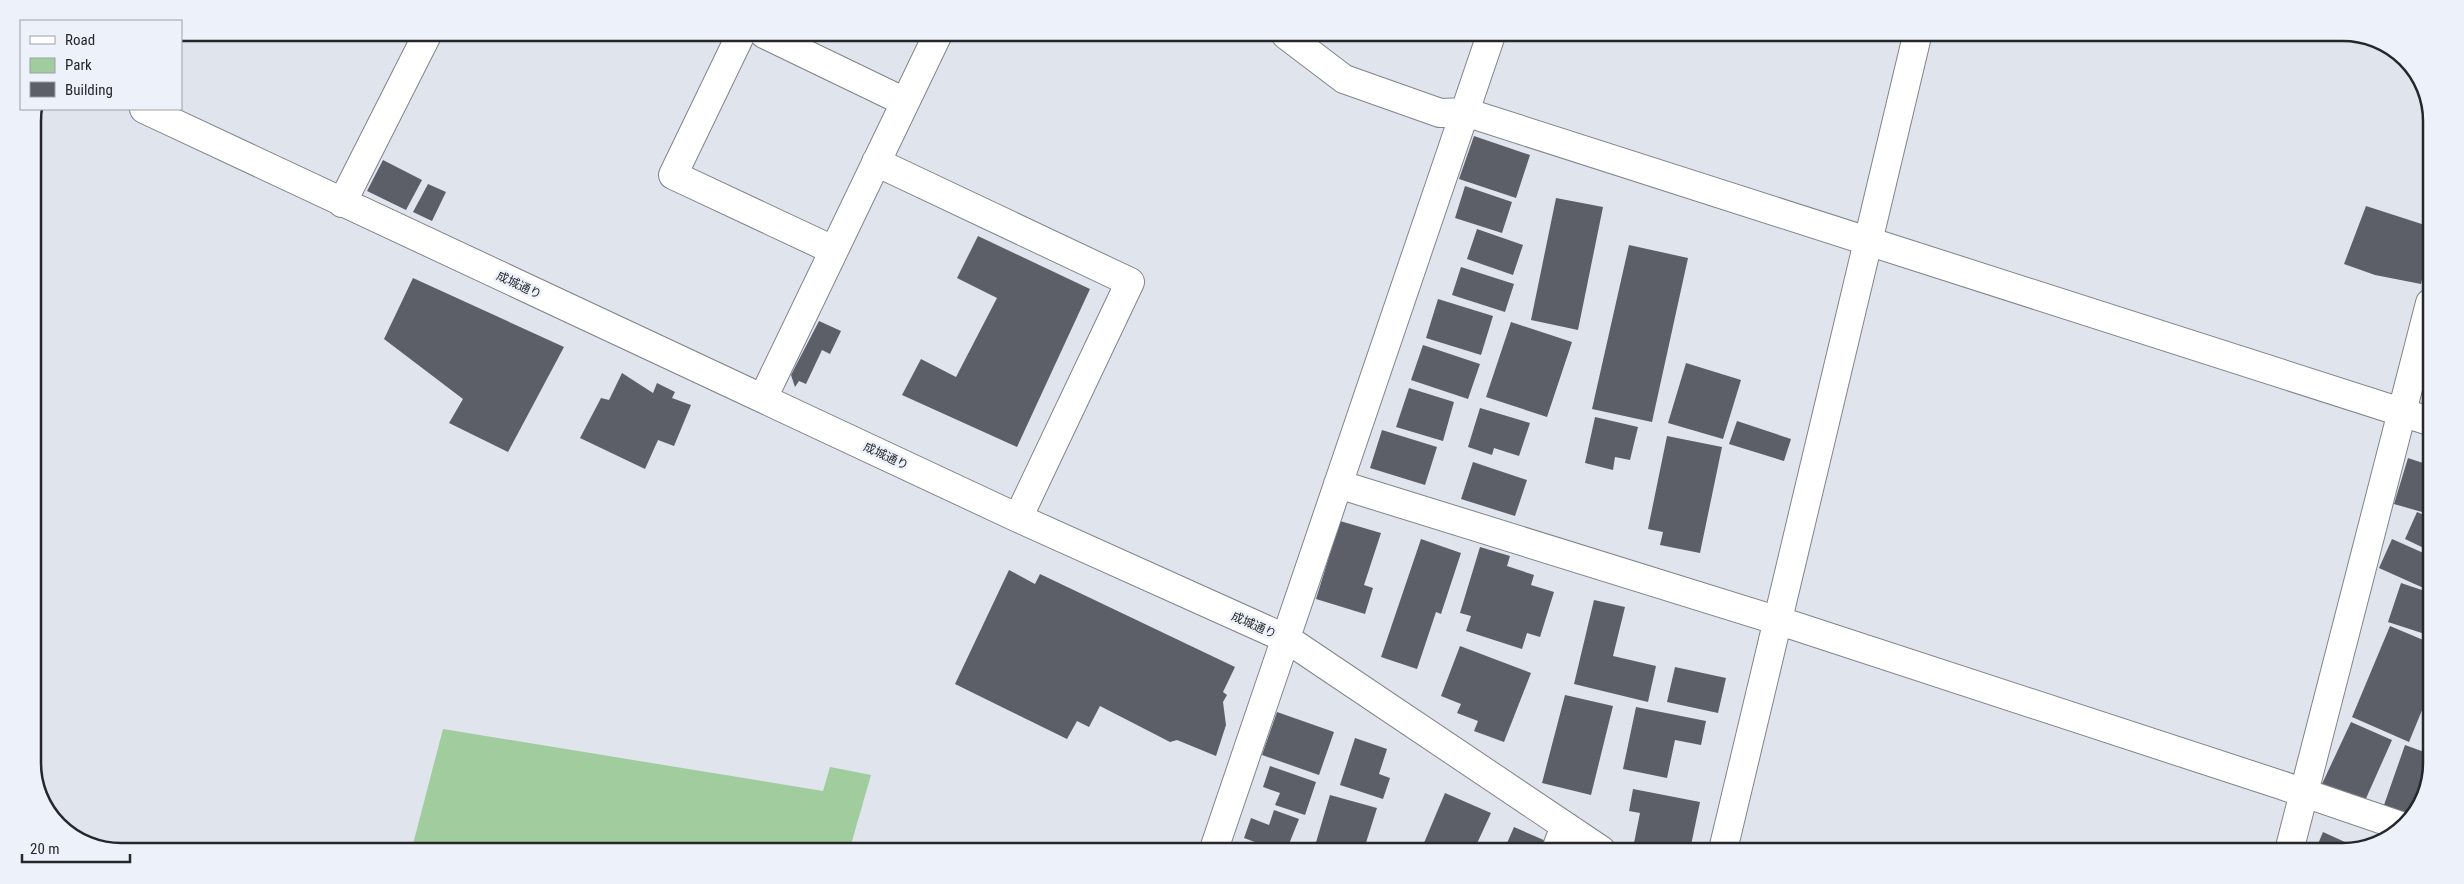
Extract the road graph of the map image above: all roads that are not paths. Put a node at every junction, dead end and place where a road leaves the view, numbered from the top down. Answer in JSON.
{"nodes":[{"id":1,"x":424,"y":41,"type":"edge"},
{"id":2,"x":739,"y":41,"type":"edge"},
{"id":3,"x":779,"y":41,"type":"edge"},
{"id":4,"x":935,"y":41,"type":"edge"},
{"id":5,"x":1294,"y":41,"type":"edge"},
{"id":6,"x":1489,"y":41,"type":"edge"},
{"id":7,"x":1916,"y":41,"type":"edge"},
{"id":8,"x":905,"y":102,"type":"junction"},
{"id":9,"x":146,"y":110,"type":"edge"},
{"id":10,"x":1465,"y":112,"type":"junction"},
{"id":11,"x":876,"y":162,"type":"junction"},
{"id":12,"x":342,"y":203,"type":"junction"},
{"id":13,"x":1868,"y":241,"type":"junction"},
{"id":14,"x":833,"y":250,"type":"junction"},
{"id":15,"x":2423,"y":331,"type":"edge"},
{"id":16,"x":762,"y":398,"type":"junction"},
{"id":17,"x":2403,"y":412,"type":"junction"},
{"id":18,"x":2423,"y":419,"type":"edge"},
{"id":19,"x":1338,"y":484,"type":"junction"},
{"id":20,"x":1018,"y":518,"type":"junction"},
{"id":21,"x":1776,"y":620,"type":"junction"},
{"id":22,"x":1287,"y":639,"type":"junction"},
{"id":23,"x":2302,"y":794,"type":"junction"},
{"id":24,"x":2394,"y":824,"type":"edge"},
{"id":25,"x":1562,"y":838,"type":"edge"},
{"id":26,"x":1216,"y":843,"type":"edge"},
{"id":27,"x":1578,"y":843,"type":"edge"},
{"id":28,"x":1725,"y":843,"type":"edge"},
{"id":29,"x":2291,"y":843,"type":"edge"}],
"edges":[{"from":1,"to":12,"type":"street"},
{"from":2,"to":14,"type":"street"},
{"from":3,"to":8,"type":"street"},
{"from":4,"to":8,"type":"street"},
{"from":5,"to":10,"type":"street"},
{"from":6,"to":10,"type":"street"},
{"from":7,"to":13,"type":"street"},
{"from":8,"to":11,"type":"street"},
{"from":9,"to":12,"type":"street","name":"成城通り"},
{"from":10,"to":13,"type":"street"},
{"from":10,"to":19,"type":"street"},
{"from":11,"to":14,"type":"street"},
{"from":11,"to":20,"type":"street"},
{"from":12,"to":16,"type":"street","name":"成城通り"},
{"from":13,"to":17,"type":"street"},
{"from":13,"to":21,"type":"street"},
{"from":14,"to":16,"type":"street"},
{"from":15,"to":17,"type":"street"},
{"from":16,"to":20,"type":"street","name":"成城通り"},
{"from":17,"to":18,"type":"street"},
{"from":17,"to":23,"type":"street"},
{"from":19,"to":21,"type":"street"},
{"from":19,"to":22,"type":"street"},
{"from":20,"to":22,"type":"street","name":"成城通り"},
{"from":21,"to":23,"type":"street"},
{"from":21,"to":28,"type":"street"},
{"from":22,"to":25,"type":"street","name":"成城通り"},
{"from":22,"to":26,"type":"street"},
{"from":23,"to":24,"type":"street"},
{"from":23,"to":29,"type":"street"},
{"from":25,"to":27,"type":"street","name":"成城通り"}]}
